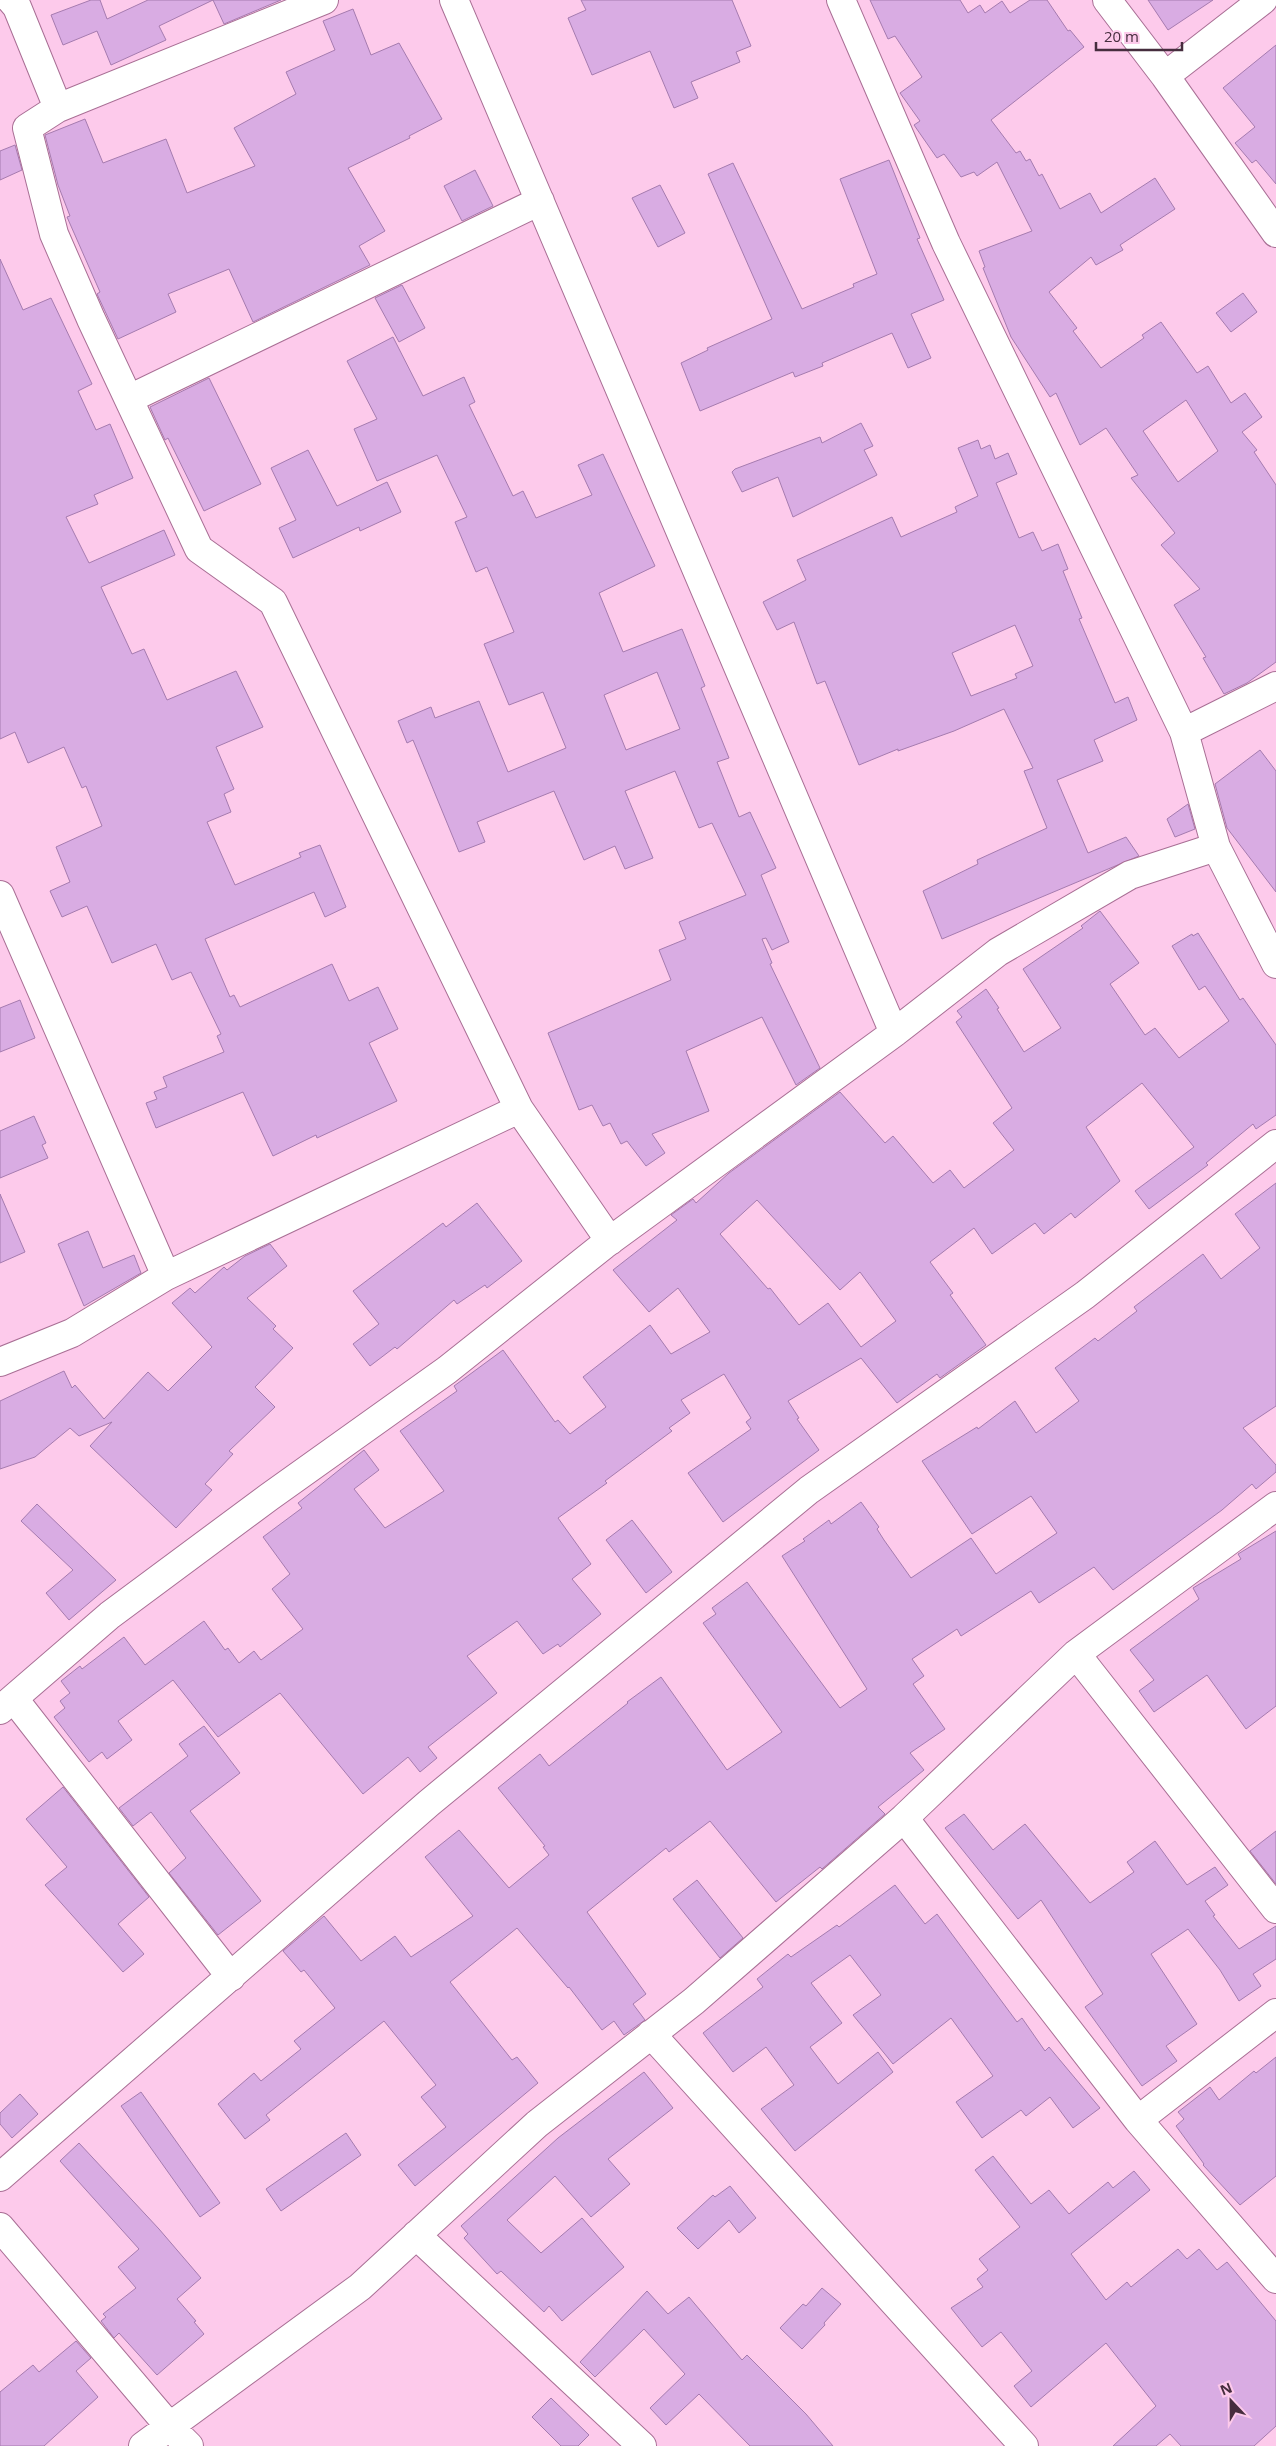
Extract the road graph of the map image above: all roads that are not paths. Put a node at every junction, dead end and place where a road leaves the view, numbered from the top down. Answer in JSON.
{"nodes":[{"id":1,"x":11,"y":0,"type":"edge"},
{"id":2,"x":324,"y":0,"type":"edge"},
{"id":3,"x":454,"y":0,"type":"edge"},
{"id":4,"x":841,"y":0,"type":"edge"},
{"id":5,"x":1107,"y":0,"type":"edge"},
{"id":6,"x":1263,"y":0,"type":"edge"},
{"id":7,"x":1165,"y":76,"type":"junction"},
{"id":8,"x":58,"y":108,"type":"junction"},
{"id":9,"x":540,"y":201,"type":"junction"},
{"id":10,"x":1276,"y":233,"type":"edge"},
{"id":11,"x":128,"y":399,"type":"junction"},
{"id":12,"x":1276,"y":686,"type":"edge"},
{"id":13,"x":1184,"y":732,"type":"junction"},
{"id":14,"x":1216,"y":847,"type":"junction"},
{"id":15,"x":0,"y":895,"type":"edge"},
{"id":16,"x":1276,"y":964,"type":"edge"},
{"id":17,"x":894,"y":1033,"type":"junction"},
{"id":18,"x":518,"y":1109,"type":"junction"},
{"id":19,"x":1276,"y":1144,"type":"edge"},
{"id":20,"x":610,"y":1241,"type":"junction"},
{"id":21,"x":166,"y":1276,"type":"junction"},
{"id":22,"x":0,"y":1362,"type":"edge"},
{"id":23,"x":1276,"y":1506,"type":"edge"},
{"id":24,"x":1076,"y":1654,"type":"junction"},
{"id":25,"x":7,"y":1704,"type":"edge"},
{"id":26,"x":904,"y":1818,"type":"junction"},
{"id":27,"x":1276,"y":1909,"type":"edge"},
{"id":28,"x":231,"y":1977,"type":"junction"},
{"id":29,"x":1276,"y":2013,"type":"edge"},
{"id":30,"x":651,"y":2034,"type":"junction"},
{"id":31,"x":1138,"y":2120,"type":"junction"},
{"id":32,"x":0,"y":2177,"type":"edge"},
{"id":33,"x":0,"y":2227,"type":"edge"},
{"id":34,"x":416,"y":2235,"type":"junction"},
{"id":35,"x":1276,"y":2279,"type":"edge"},
{"id":36,"x":169,"y":2426,"type":"junction"},
{"id":37,"x":143,"y":2446,"type":"edge"},
{"id":38,"x":190,"y":2446,"type":"edge"},
{"id":39,"x":642,"y":2446,"type":"edge"},
{"id":40,"x":1024,"y":2446,"type":"edge"}],
"edges":[{"from":1,"to":8,"type":"street"},
{"from":2,"to":8,"type":"street"},
{"from":3,"to":9,"type":"street"},
{"from":4,"to":13,"type":"street"},
{"from":5,"to":7,"type":"street"},
{"from":6,"to":7,"type":"street"},
{"from":7,"to":10,"type":"street"},
{"from":8,"to":11,"type":"street"},
{"from":9,"to":11,"type":"street"},
{"from":9,"to":17,"type":"street"},
{"from":11,"to":18,"type":"street"},
{"from":12,"to":13,"type":"street"},
{"from":13,"to":14,"type":"street"},
{"from":14,"to":16,"type":"street"},
{"from":14,"to":17,"type":"street"},
{"from":15,"to":21,"type":"street"},
{"from":17,"to":20,"type":"street"},
{"from":18,"to":20,"type":"street"},
{"from":18,"to":21,"type":"street"},
{"from":19,"to":28,"type":"street"},
{"from":20,"to":25,"type":"street"},
{"from":21,"to":22,"type":"street"},
{"from":23,"to":24,"type":"street"},
{"from":24,"to":26,"type":"street"},
{"from":24,"to":27,"type":"street"},
{"from":25,"to":28,"type":"street"},
{"from":26,"to":30,"type":"street"},
{"from":26,"to":31,"type":"street"},
{"from":28,"to":32,"type":"street"},
{"from":29,"to":31,"type":"street"},
{"from":30,"to":34,"type":"street"},
{"from":30,"to":40,"type":"street"},
{"from":31,"to":35,"type":"street"},
{"from":33,"to":36,"type":"street"},
{"from":34,"to":36,"type":"street"},
{"from":34,"to":39,"type":"street"},
{"from":36,"to":37,"type":"street"},
{"from":36,"to":38,"type":"street"}]}
